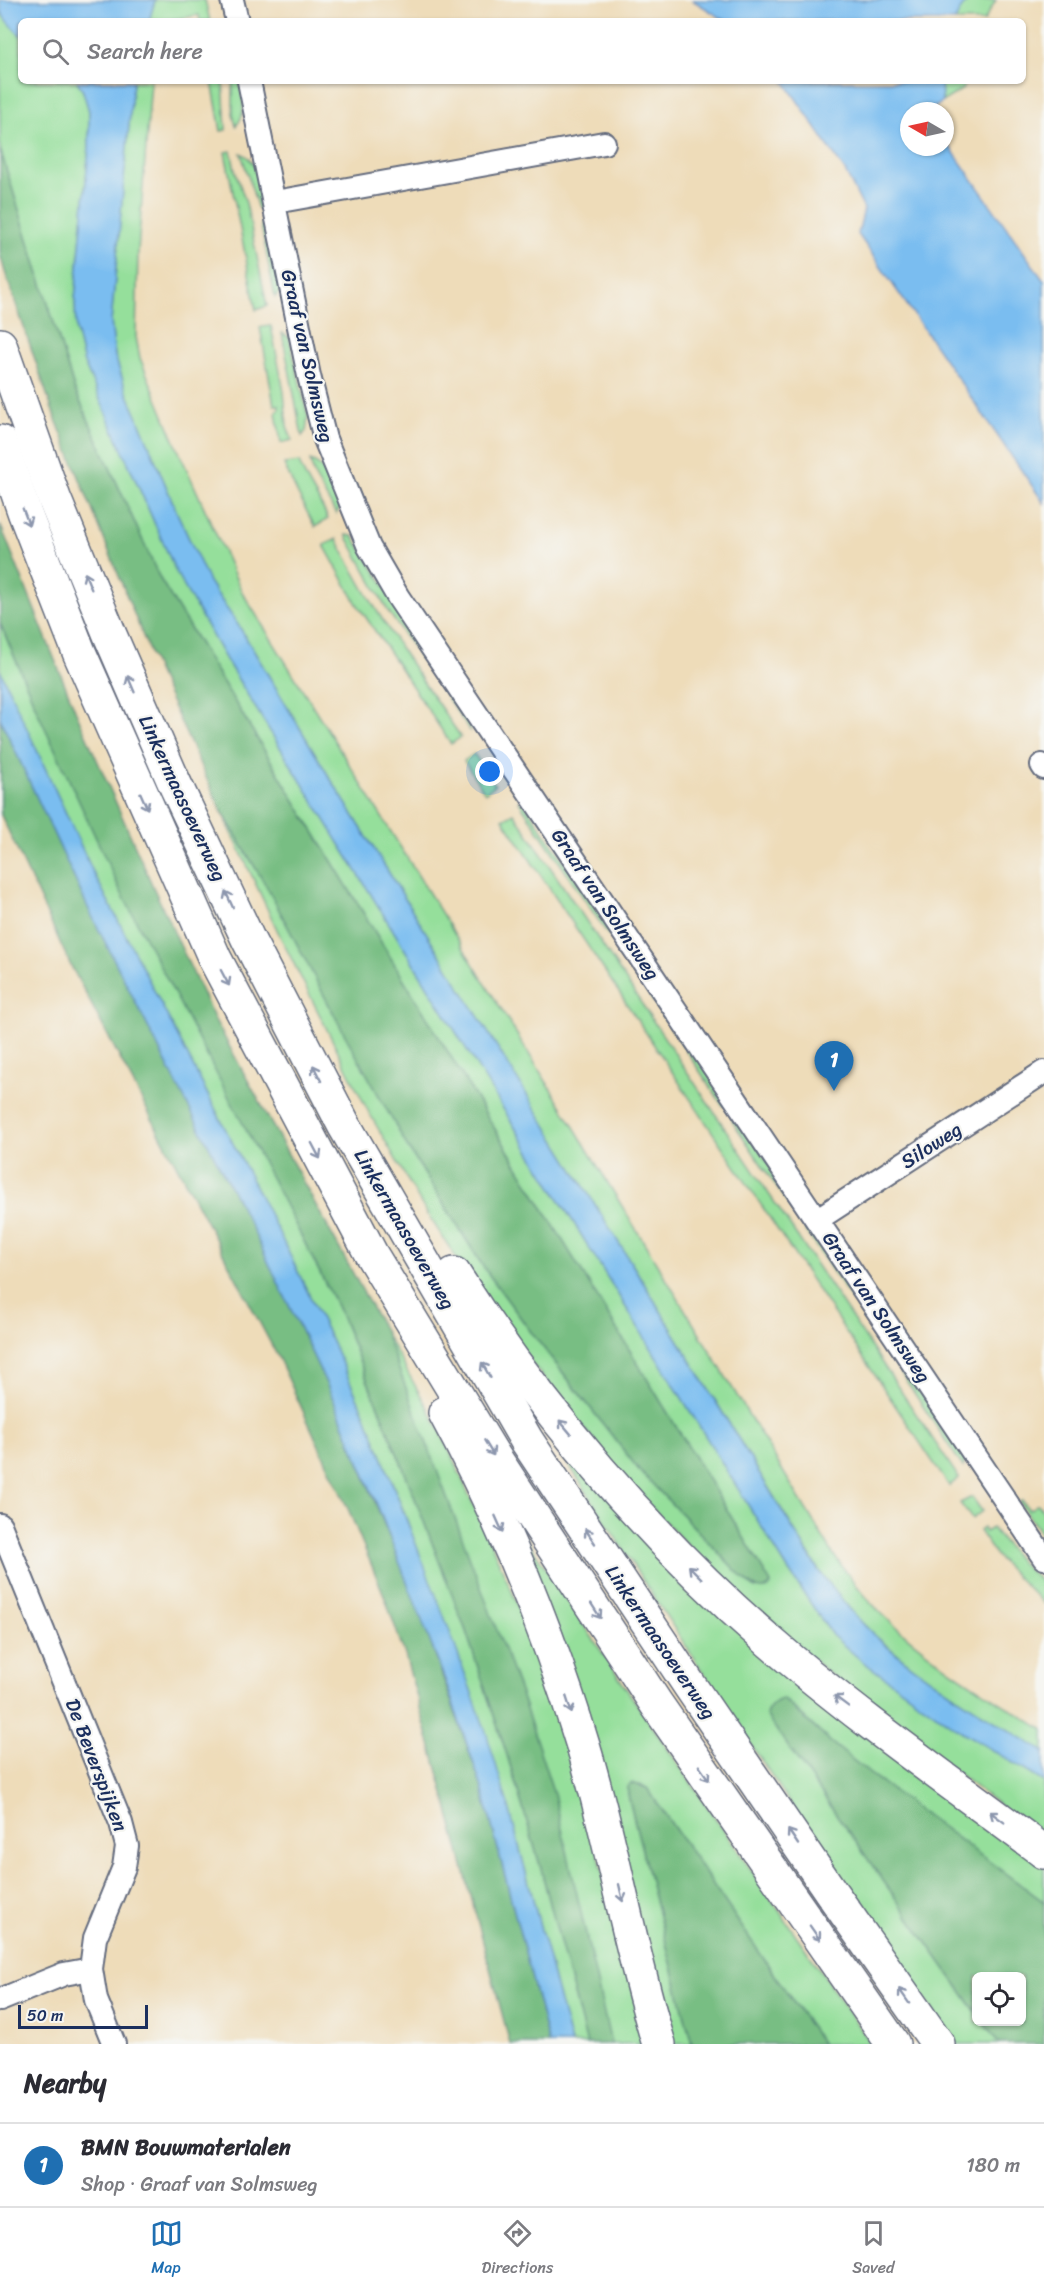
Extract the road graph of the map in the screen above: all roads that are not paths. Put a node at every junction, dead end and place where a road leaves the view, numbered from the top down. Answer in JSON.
{"nodes":[{"id":1,"x":232,"y":0,"type":"edge"},
{"id":2,"x":236,"y":18,"type":"edge"},
{"id":3,"x":250,"y":84,"type":"edge"},
{"id":4,"x":604,"y":143,"type":"dead end"},
{"id":5,"x":274,"y":202,"type":"junction"},
{"id":6,"x":0,"y":345,"type":"edge"},
{"id":7,"x":0,"y":442,"type":"edge"},
{"id":8,"x":1044,"y":1071,"type":"edge"},
{"id":9,"x":344,"y":1125,"type":"junction"},
{"id":10,"x":818,"y":1219,"type":"junction"},
{"id":11,"x":371,"y":1254,"type":"junction"},
{"id":12,"x":0,"y":1525,"type":"edge"},
{"id":13,"x":1044,"y":1558,"type":"edge"},
{"id":14,"x":1044,"y":1852,"type":"edge"},
{"id":15,"x":91,"y":1969,"type":"junction"},
{"id":16,"x":0,"y":2000,"type":"edge"},
{"id":17,"x":114,"y":2044,"type":"edge"},
{"id":18,"x":659,"y":2044,"type":"edge"},
{"id":19,"x":893,"y":2044,"type":"edge"},
{"id":20,"x":938,"y":2044,"type":"edge"}],
"edges":[{"from":1,"to":2,"type":"street"},
{"from":3,"to":5,"type":"street","name":"Graaf van Solmsweg"},
{"from":4,"to":5,"type":"street"},
{"from":5,"to":10,"type":"street","name":"Graaf van Solmsweg"},
{"from":9,"to":6,"type":"highway","name":"Linkermaasoeverweg","one_way":true},
{"from":7,"to":11,"type":"highway","name":"Linkermaasoeverweg","one_way":true},
{"from":8,"to":10,"type":"street","name":"Siloweg"},
{"from":14,"to":9,"type":"highway","one_way":true},
{"from":20,"to":9,"type":"highway","name":"Linkermaasoeverweg","one_way":true},
{"from":10,"to":13,"type":"street","name":"Graaf van Solmsweg"},
{"from":11,"to":18,"type":"highway","one_way":true},
{"from":11,"to":19,"type":"highway","name":"Linkermaasoeverweg","one_way":true},
{"from":12,"to":15,"type":"street","name":"De Beverspijken"},
{"from":15,"to":16,"type":"street"},
{"from":15,"to":17,"type":"street","name":"De Beverspijken"}]}
